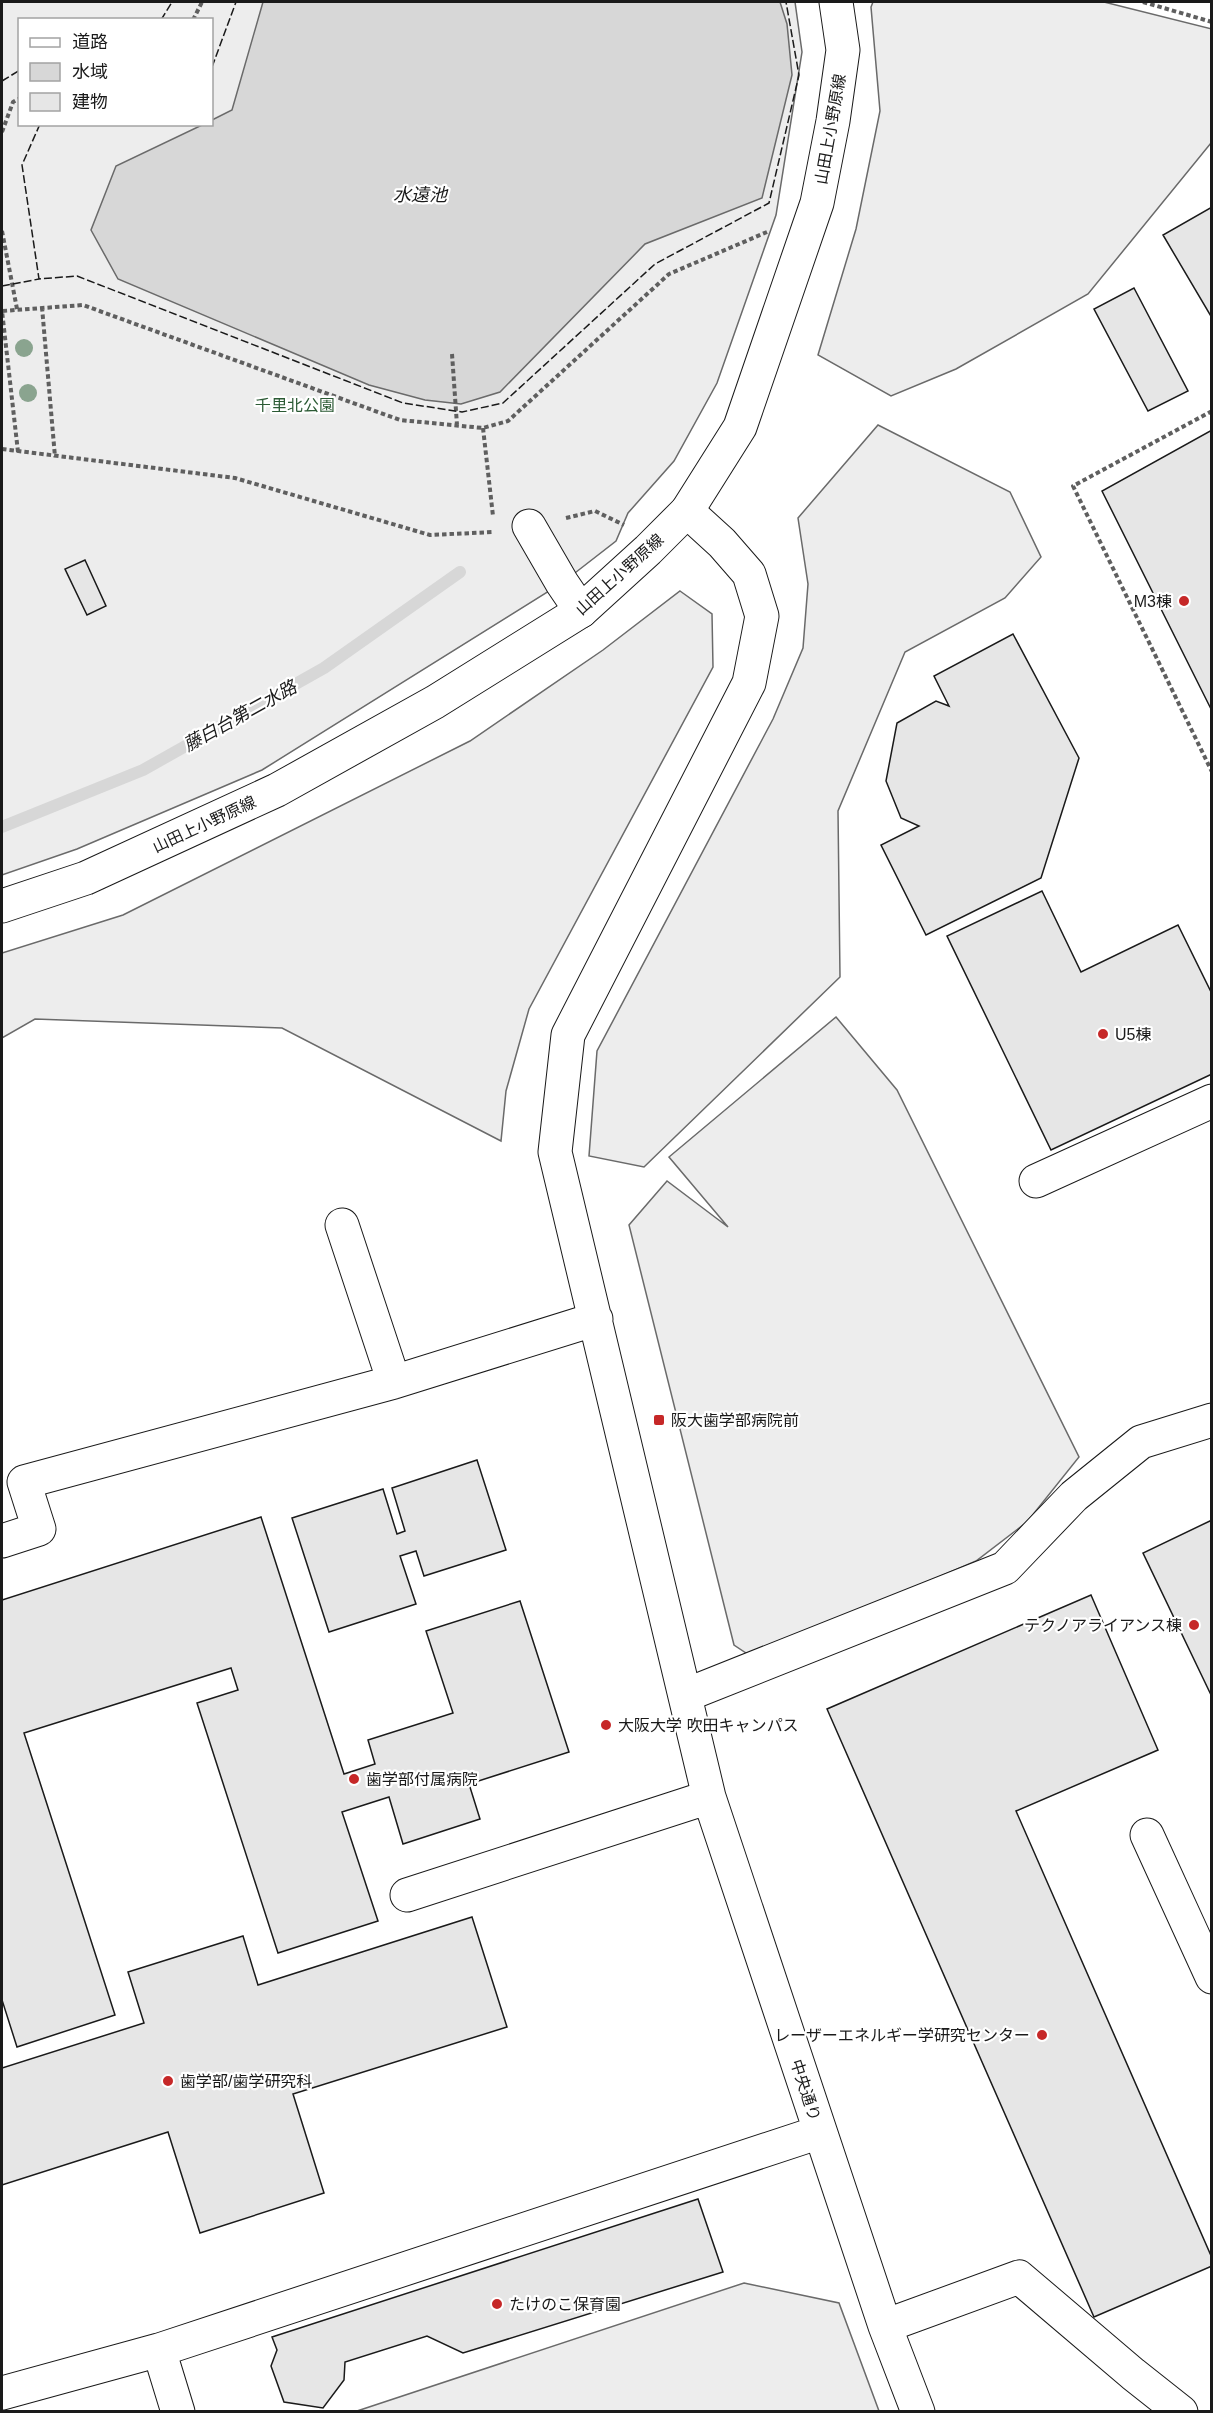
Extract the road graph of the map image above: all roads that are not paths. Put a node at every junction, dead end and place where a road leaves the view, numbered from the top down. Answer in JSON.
{"nodes":[{"id":1,"x":836,"y":2,"type":"edge"},
{"id":2,"x":687,"y":511,"type":"junction"},
{"id":3,"x":529,"y":526,"type":"road end"},
{"id":4,"x":581,"y":611,"type":"junction"},
{"id":5,"x":2,"y":906,"type":"edge"},
{"id":6,"x":1212,"y":1101,"type":"edge"},
{"id":7,"x":1036,"y":1181,"type":"dead end"},
{"id":8,"x":342,"y":1226,"type":"dead end"},
{"id":9,"x":596,"y":1319,"type":"junction"},
{"id":10,"x":394,"y":1382,"type":"junction"},
{"id":11,"x":1212,"y":1420,"type":"edge"},
{"id":12,"x":2,"y":1541,"type":"edge"},
{"id":13,"x":686,"y":1695,"type":"junction"},
{"id":14,"x":709,"y":1797,"type":"junction"},
{"id":15,"x":1147,"y":1835,"type":"dead end"},
{"id":16,"x":407,"y":1895,"type":"dead end"},
{"id":17,"x":1212,"y":1977,"type":"edge"},
{"id":18,"x":820,"y":2132,"type":"junction"},
{"id":19,"x":885,"y":2326,"type":"junction"},
{"id":20,"x":159,"y":2350,"type":"junction"},
{"id":21,"x":2,"y":2393,"type":"edge"},
{"id":22,"x":178,"y":2412,"type":"edge"},
{"id":23,"x":918,"y":2412,"type":"edge"},
{"id":24,"x":1181,"y":2412,"type":"edge"}],
"edges":[{"from":1,"to":2,"type":"main road","name":"山田上小野原線"},
{"from":2,"to":4,"type":"main road","name":"山田上小野原線"},
{"from":2,"to":9,"type":"main road","name":"中央通り"},
{"from":3,"to":4,"type":"main road"},
{"from":4,"to":5,"type":"main road","name":"山田上小野原線"},
{"from":6,"to":7,"type":"main road"},
{"from":8,"to":10,"type":"main road"},
{"from":9,"to":10,"type":"main road"},
{"from":9,"to":13,"type":"main road","name":"中央通り"},
{"from":10,"to":12,"type":"main road"},
{"from":11,"to":13,"type":"main road"},
{"from":13,"to":14,"type":"main road","name":"中央通り"},
{"from":14,"to":16,"type":"main road"},
{"from":14,"to":18,"type":"main road","name":"中央通り"},
{"from":15,"to":17,"type":"main road"},
{"from":18,"to":19,"type":"main road","name":"中央通り"},
{"from":18,"to":20,"type":"main road"},
{"from":19,"to":23,"type":"main road","name":"中央通り"},
{"from":19,"to":24,"type":"main road"},
{"from":20,"to":21,"type":"main road"},
{"from":20,"to":22,"type":"main road"}]}
